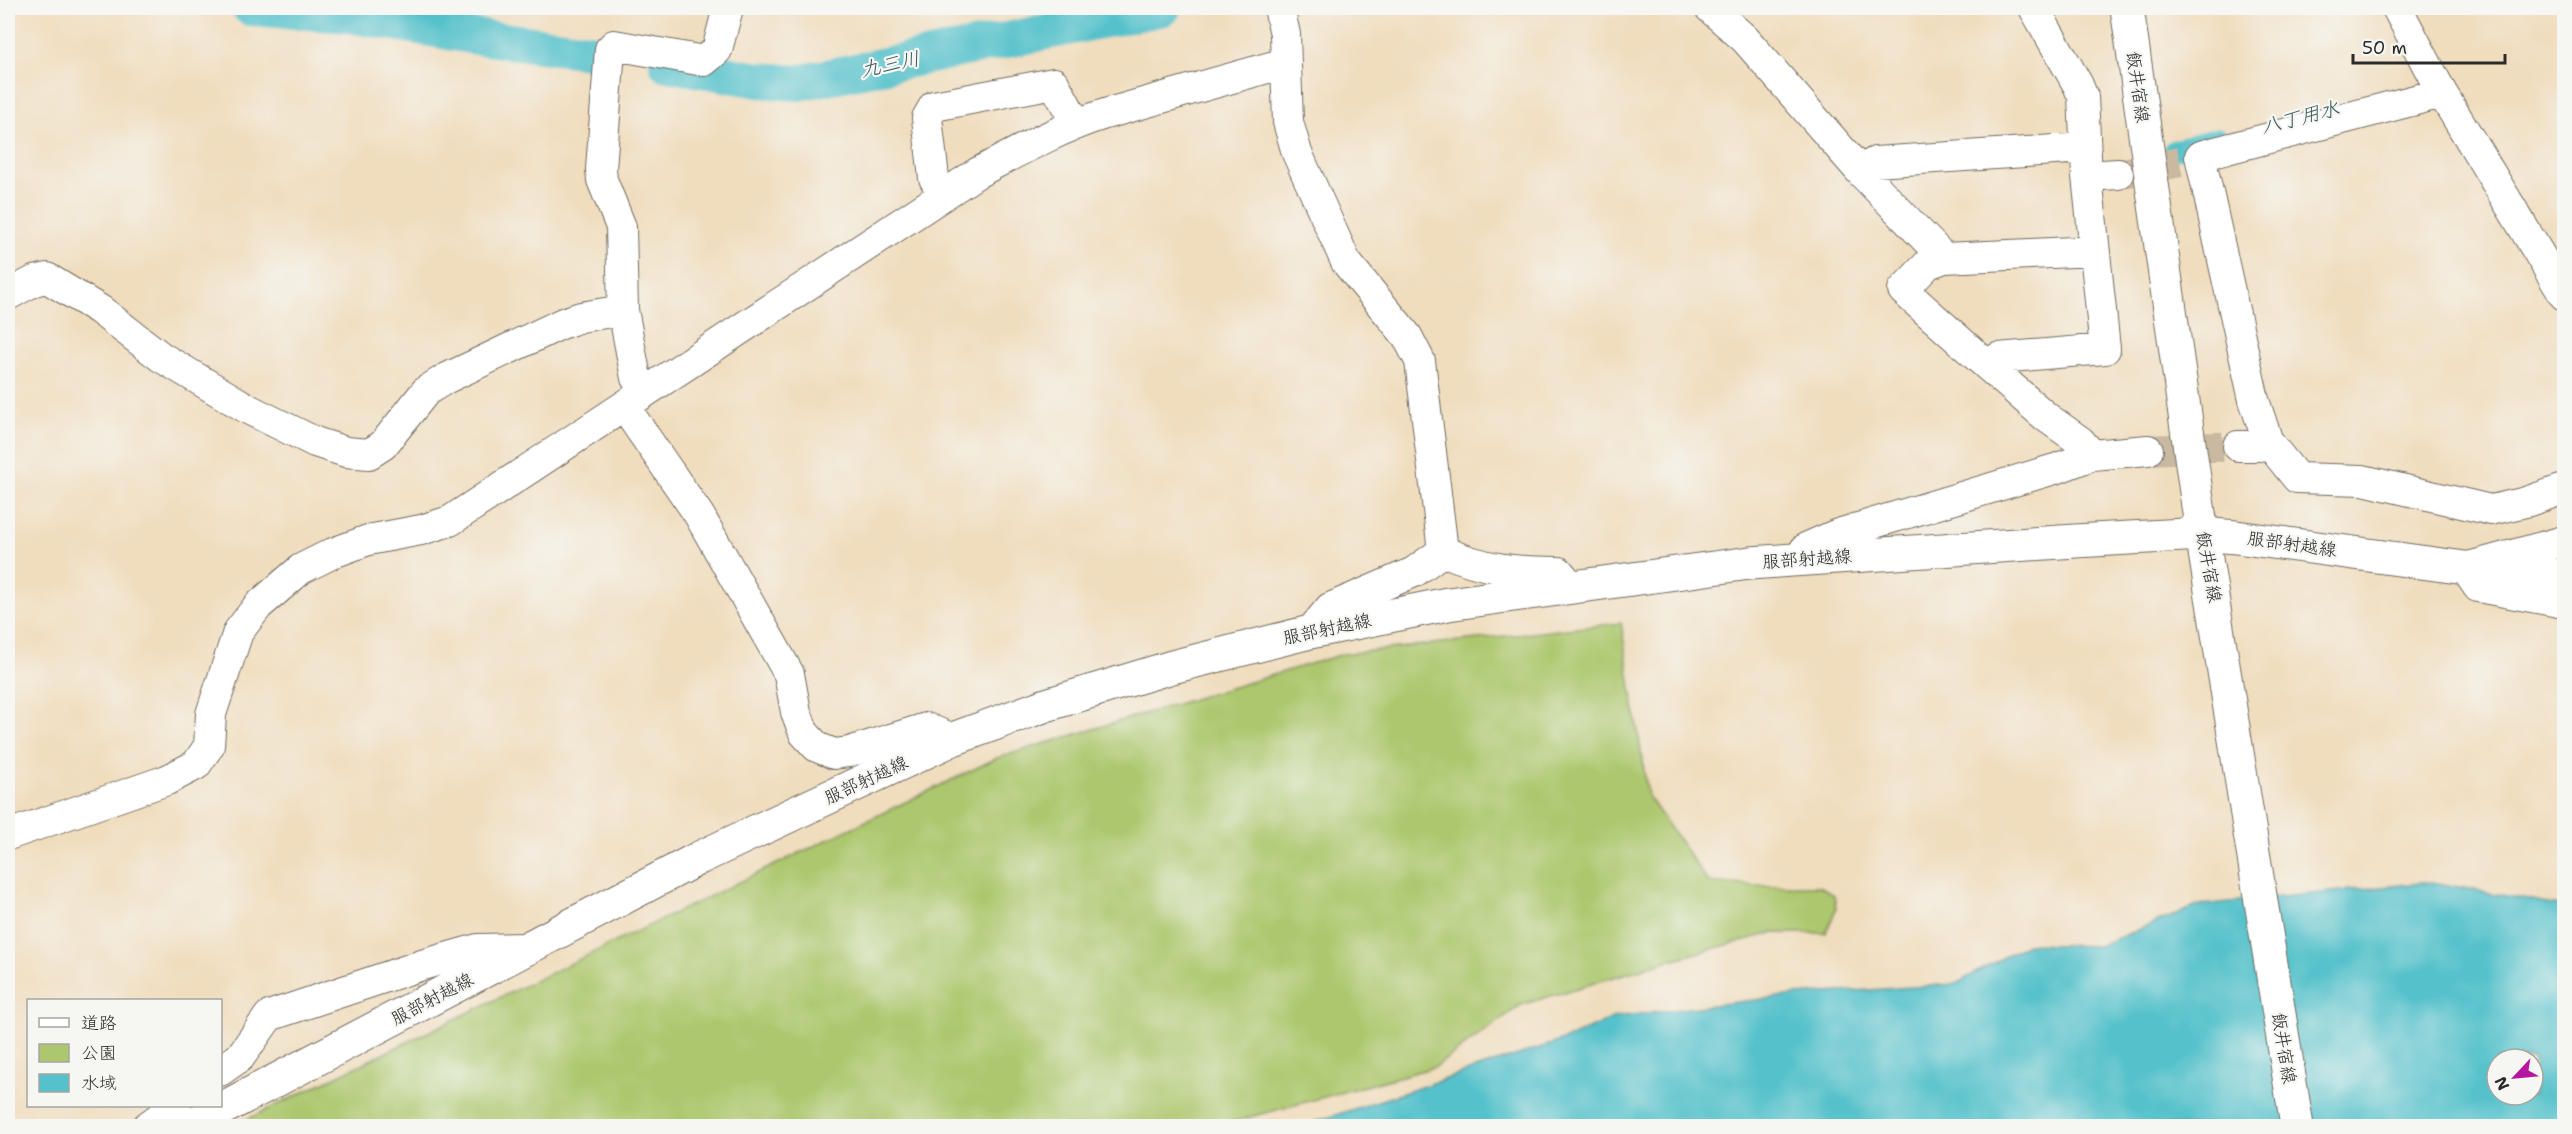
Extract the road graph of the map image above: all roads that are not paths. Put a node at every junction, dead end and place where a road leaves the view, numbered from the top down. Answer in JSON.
{"nodes":[{"id":1,"x":728,"y":8,"type":"edge"},
{"id":2,"x":1279,"y":8,"type":"edge"},
{"id":3,"x":1710,"y":8,"type":"edge"},
{"id":4,"x":2034,"y":8,"type":"edge"},
{"id":5,"x":2127,"y":8,"type":"edge"},
{"id":6,"x":2397,"y":8,"type":"edge"},
{"id":7,"x":1285,"y":63,"type":"junction"},
{"id":8,"x":2442,"y":93,"type":"junction"},
{"id":9,"x":1076,"y":123,"type":"junction"},
{"id":10,"x":2086,"y":162,"type":"junction"},
{"id":11,"x":1860,"y":171,"type":"junction"},
{"id":12,"x":2118,"y":174,"type":"tunnel mouth"},
{"id":13,"x":943,"y":195,"type":"junction"},
{"id":14,"x":2094,"y":251,"type":"junction"},
{"id":15,"x":1944,"y":258,"type":"junction"},
{"id":16,"x":8,"y":295,"type":"edge"},
{"id":17,"x":2565,"y":295,"type":"edge"},
{"id":18,"x":622,"y":310,"type":"junction"},
{"id":19,"x":1990,"y":368,"type":"junction"},
{"id":20,"x":634,"y":399,"type":"junction"},
{"id":21,"x":2268,"y":442,"type":"junction"},
{"id":22,"x":2238,"y":446,"type":"tunnel mouth"},
{"id":23,"x":2148,"y":450,"type":"tunnel mouth"},
{"id":24,"x":2092,"y":455,"type":"junction"},
{"id":25,"x":2565,"y":489,"type":"edge"},
{"id":26,"x":2202,"y":534,"type":"junction"},
{"id":27,"x":2565,"y":541,"type":"edge"},
{"id":28,"x":1443,"y":551,"type":"junction"},
{"id":29,"x":1798,"y":560,"type":"junction"},
{"id":30,"x":2465,"y":568,"type":"junction"},
{"id":31,"x":2565,"y":576,"type":"edge"},
{"id":32,"x":1571,"y":586,"type":"junction"},
{"id":33,"x":2565,"y":603,"type":"edge"},
{"id":34,"x":1310,"y":632,"type":"junction"},
{"id":35,"x":953,"y":739,"type":"junction"},
{"id":36,"x":8,"y":835,"type":"edge"},
{"id":37,"x":528,"y":948,"type":"junction"},
{"id":38,"x":222,"y":1070,"type":"edge"},
{"id":39,"x":175,"y":1107,"type":"edge"},
{"id":40,"x":148,"y":1126,"type":"edge"},
{"id":41,"x":189,"y":1126,"type":"edge"},
{"id":42,"x":2297,"y":1126,"type":"edge"}],
"edges":[{"from":1,"to":18,"type":"street"},
{"from":2,"to":7,"type":"street"},
{"from":3,"to":11,"type":"street"},
{"from":4,"to":10,"type":"street"},
{"from":5,"to":26,"type":"main road","name":"飯井宿線"},
{"from":6,"to":8,"type":"street"},
{"from":7,"to":9,"type":"street"},
{"from":7,"to":28,"type":"street"},
{"from":8,"to":17,"type":"street"},
{"from":8,"to":21,"type":"street"},
{"from":9,"to":13,"type":"street"},
{"from":9,"to":13,"type":"street"},
{"from":10,"to":11,"type":"street"},
{"from":10,"to":12,"type":"street"},
{"from":10,"to":14,"type":"street"},
{"from":11,"to":15,"type":"street"},
{"from":13,"to":20,"type":"street"},
{"from":14,"to":15,"type":"street"},
{"from":14,"to":19,"type":"street"},
{"from":15,"to":19,"type":"street"},
{"from":16,"to":18,"type":"street"},
{"from":18,"to":20,"type":"street"},
{"from":19,"to":24,"type":"street"},
{"from":20,"to":35,"type":"street"},
{"from":20,"to":36,"type":"street"},
{"from":21,"to":22,"type":"street"},
{"from":21,"to":25,"type":"street"},
{"from":23,"to":24,"type":"street"},
{"from":24,"to":29,"type":"street"},
{"from":26,"to":29,"type":"main road","name":"服部射越線"},
{"from":26,"to":30,"type":"main road","name":"服部射越線"},
{"from":26,"to":42,"type":"main road","name":"飯井宿線"},
{"from":27,"to":30,"type":"street"},
{"from":28,"to":32,"type":"street"},
{"from":28,"to":34,"type":"street"},
{"from":29,"to":32,"type":"main road","name":"服部射越線"},
{"from":30,"to":31,"type":"main road","name":"服部射越線"},
{"from":30,"to":33,"type":"street"},
{"from":32,"to":34,"type":"main road","name":"服部射越線"},
{"from":34,"to":35,"type":"main road","name":"服部射越線"},
{"from":35,"to":37,"type":"main road","name":"服部射越線"},
{"from":37,"to":38,"type":"street"},
{"from":37,"to":41,"type":"main road","name":"服部射越線"},
{"from":39,"to":40,"type":"street"}]}
